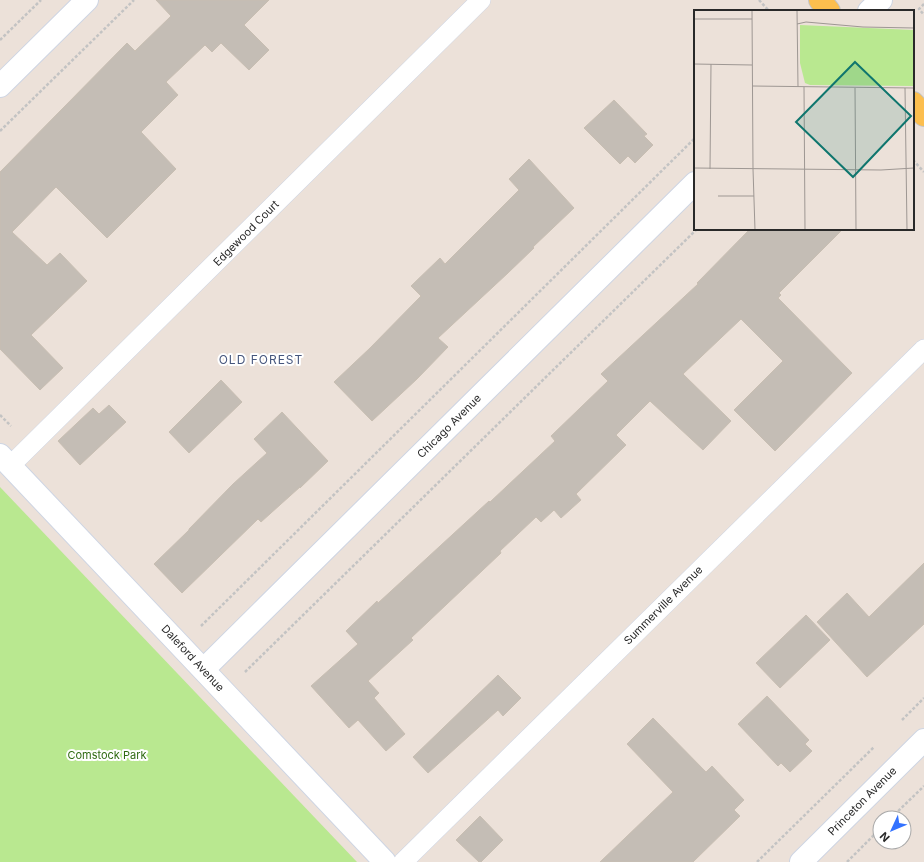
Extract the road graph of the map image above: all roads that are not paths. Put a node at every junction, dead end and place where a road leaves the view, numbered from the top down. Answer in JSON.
{"nodes":[{"id":1,"x":86,"y":0,"type":"edge"},
{"id":2,"x":481,"y":0,"type":"edge"},
{"id":3,"x":820,"y":0,"type":"edge"},
{"id":4,"x":880,"y":0,"type":"edge"},
{"id":5,"x":828,"y":10,"type":"edge"},
{"id":6,"x":870,"y":10,"type":"edge"},
{"id":7,"x":0,"y":86,"type":"edge"},
{"id":8,"x":914,"y":104,"type":"edge"},
{"id":9,"x":924,"y":115,"type":"edge"},
{"id":10,"x":694,"y":184,"type":"edge"},
{"id":11,"x":924,"y":349,"type":"edge"},
{"id":12,"x":5,"y":460,"type":"edge"},
{"id":13,"x":204,"y":669,"type":"junction"},
{"id":14,"x":924,"y":740,"type":"edge"},
{"id":15,"x":385,"y":862,"type":"edge"},
{"id":16,"x":403,"y":862,"type":"edge"},
{"id":17,"x":801,"y":862,"type":"edge"}],
"edges":[{"from":1,"to":7,"type":"street"},
{"from":2,"to":12,"type":"lane","name":"Edgewood Court"},
{"from":3,"to":5,"type":"main road"},
{"from":4,"to":6,"type":"street"},
{"from":8,"to":9,"type":"main road"},
{"from":10,"to":13,"type":"street","name":"Chicago Avenue"},
{"from":11,"to":16,"type":"lane","name":"Summerville Avenue"},
{"from":12,"to":13,"type":"street","name":"Daleford Avenue"},
{"from":13,"to":15,"type":"street","name":"Daleford Avenue"},
{"from":14,"to":17,"type":"street","name":"Princeton Avenue"}]}
